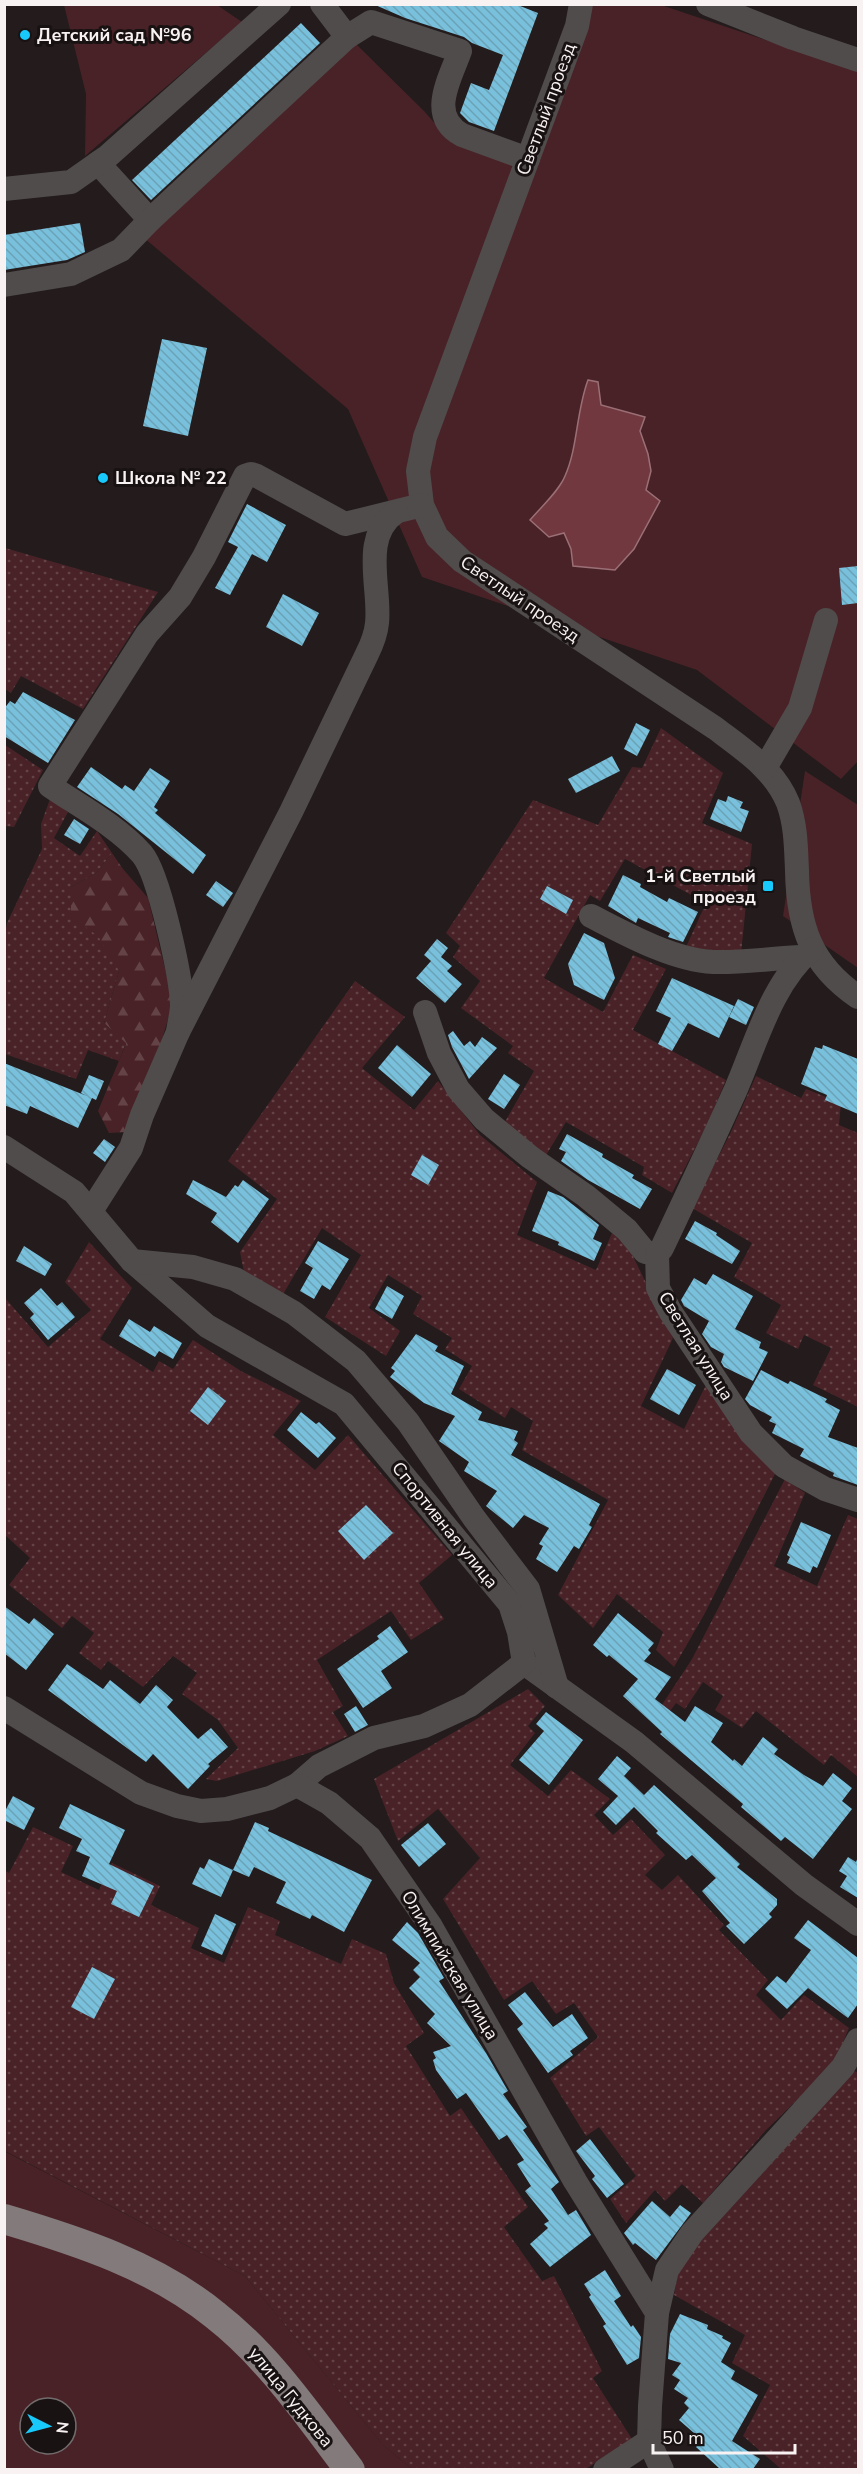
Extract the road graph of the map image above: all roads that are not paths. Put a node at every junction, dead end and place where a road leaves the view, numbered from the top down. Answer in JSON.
{"nodes":[{"id":1,"x":279,"y":4,"type":"edge"},
{"id":2,"x":322,"y":4,"type":"edge"},
{"id":3,"x":581,"y":4,"type":"edge"},
{"id":4,"x":708,"y":4,"type":"edge"},
{"id":5,"x":347,"y":37,"type":"junction"},
{"id":6,"x":858,"y":60,"type":"edge"},
{"id":7,"x":528,"y":159,"type":"junction"},
{"id":8,"x":98,"y":164,"type":"junction"},
{"id":9,"x":4,"y":189,"type":"edge"},
{"id":10,"x":150,"y":220,"type":"junction"},
{"id":11,"x":4,"y":285,"type":"edge"},
{"id":12,"x":422,"y":505,"type":"junction"},
{"id":13,"x":396,"y":512,"type":"junction"},
{"id":14,"x":826,"y":620,"type":"dead end"},
{"id":15,"x":765,"y":768,"type":"junction"},
{"id":16,"x":591,"y":916,"type":"dead end"},
{"id":17,"x":807,"y":953,"type":"junction"},
{"id":18,"x":858,"y":997,"type":"edge"},
{"id":19,"x":425,"y":1012,"type":"dead end"},
{"id":20,"x":178,"y":1032,"type":"junction"},
{"id":21,"x":4,"y":1147,"type":"edge"},
{"id":22,"x":91,"y":1211,"type":"junction"},
{"id":23,"x":657,"y":1254,"type":"junction"},
{"id":24,"x":132,"y":1261,"type":"junction"},
{"id":25,"x":858,"y":1500,"type":"edge"},
{"id":26,"x":524,"y":1664,"type":"junction"},
{"id":27,"x":557,"y":1687,"type":"junction"},
{"id":28,"x":4,"y":1708,"type":"edge"},
{"id":29,"x":297,"y":1785,"type":"junction"},
{"id":30,"x":858,"y":1924,"type":"edge"},
{"id":31,"x":858,"y":2040,"type":"edge"},
{"id":32,"x":4,"y":2219,"type":"edge"},
{"id":33,"x":657,"y":2313,"type":"junction"},
{"id":34,"x":649,"y":2441,"type":"junction"},
{"id":35,"x":350,"y":2469,"type":"edge"},
{"id":36,"x":604,"y":2469,"type":"edge"},
{"id":37,"x":662,"y":2469,"type":"edge"}],
"edges":[{"from":1,"to":8,"type":"street"},
{"from":2,"to":5,"type":"street"},
{"from":3,"to":7,"type":"street","name":"Светлый проезд"},
{"from":4,"to":6,"type":"street"},
{"from":5,"to":7,"type":"street"},
{"from":5,"to":10,"type":"street"},
{"from":7,"to":12,"type":"street","name":"Светлый проезд"},
{"from":8,"to":9,"type":"street"},
{"from":8,"to":10,"type":"street"},
{"from":10,"to":11,"type":"street"},
{"from":12,"to":13,"type":"street"},
{"from":12,"to":15,"type":"street","name":"Светлый проезд"},
{"from":13,"to":20,"type":"street"},
{"from":13,"to":20,"type":"street"},
{"from":14,"to":15,"type":"street"},
{"from":15,"to":17,"type":"street","name":"Светлый проезд"},
{"from":16,"to":17,"type":"street"},
{"from":17,"to":18,"type":"street"},
{"from":17,"to":23,"type":"street"},
{"from":19,"to":23,"type":"street"},
{"from":20,"to":22,"type":"street"},
{"from":21,"to":22,"type":"street","name":"Спортивная улица"},
{"from":22,"to":24,"type":"street","name":"Спортивная улица"},
{"from":23,"to":25,"type":"street","name":"Светлая улица"},
{"from":24,"to":26,"type":"street","name":"Спортивная улица"},
{"from":24,"to":27,"type":"street"},
{"from":26,"to":27,"type":"street"},
{"from":26,"to":29,"type":"street"},
{"from":27,"to":30,"type":"street"},
{"from":28,"to":29,"type":"street"},
{"from":29,"to":33,"type":"street","name":"Олимпийская улица"},
{"from":31,"to":33,"type":"street"},
{"from":32,"to":35,"type":"main road","name":"улица Гудкова"},
{"from":33,"to":34,"type":"street"},
{"from":34,"to":36,"type":"street"},
{"from":34,"to":37,"type":"street"}]}
